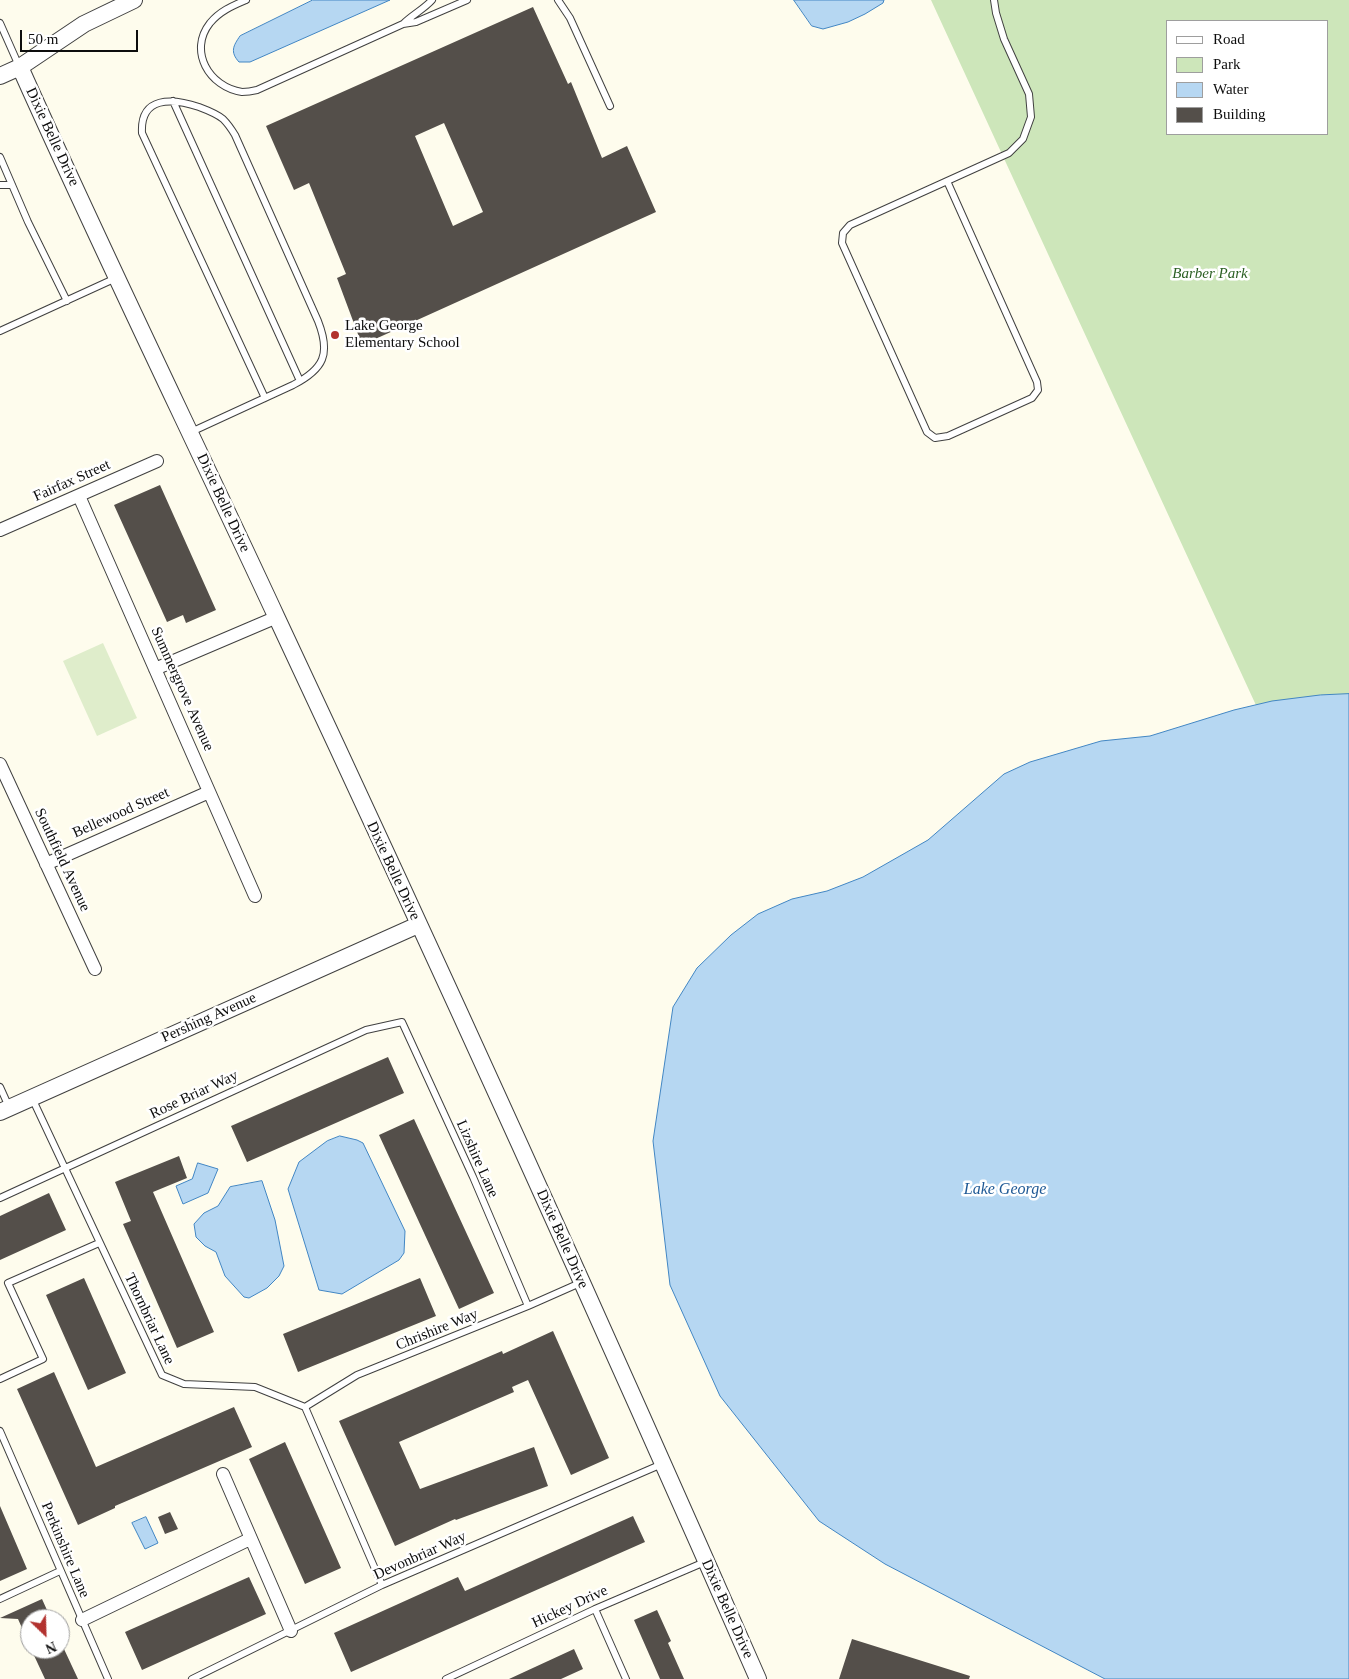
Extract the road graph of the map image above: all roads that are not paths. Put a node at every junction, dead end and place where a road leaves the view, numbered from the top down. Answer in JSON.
{"nodes":[{"id":1,"x":134,"y":0,"type":"edge"},
{"id":2,"x":246,"y":0,"type":"edge"},
{"id":3,"x":432,"y":0,"type":"edge"},
{"id":4,"x":467,"y":0,"type":"edge"},
{"id":5,"x":558,"y":0,"type":"edge"},
{"id":6,"x":994,"y":0,"type":"edge"},
{"id":7,"x":0,"y":23,"type":"edge"},
{"id":8,"x":403,"y":24,"type":"junction"},
{"id":9,"x":20,"y":67,"type":"junction"},
{"id":10,"x":0,"y":76,"type":"edge"},
{"id":11,"x":173,"y":100,"type":"junction"},
{"id":12,"x":610,"y":106,"type":"dead end"},
{"id":13,"x":1,"y":160,"type":"edge"},
{"id":14,"x":947,"y":181,"type":"junction"},
{"id":15,"x":0,"y":185,"type":"edge"},
{"id":16,"x":12,"y":185,"type":"junction"},
{"id":17,"x":117,"y":278,"type":"junction"},
{"id":18,"x":67,"y":301,"type":"junction"},
{"id":19,"x":0,"y":331,"type":"edge"},
{"id":20,"x":300,"y":381,"type":"junction"},
{"id":21,"x":265,"y":398,"type":"junction"},
{"id":22,"x":190,"y":433,"type":"junction"},
{"id":23,"x":157,"y":461,"type":"dead end"},
{"id":24,"x":79,"y":496,"type":"junction"},
{"id":25,"x":0,"y":530,"type":"edge"},
{"id":26,"x":277,"y":617,"type":"junction"},
{"id":27,"x":155,"y":669,"type":"junction"},
{"id":28,"x":0,"y":764,"type":"edge"},
{"id":29,"x":209,"y":792,"type":"junction"},
{"id":30,"x":46,"y":864,"type":"junction"},
{"id":31,"x":255,"y":896,"type":"dead end"},
{"id":32,"x":418,"y":925,"type":"junction"},
{"id":33,"x":95,"y":969,"type":"dead end"},
{"id":34,"x":402,"y":1022,"type":"joint"},
{"id":35,"x":0,"y":1088,"type":"edge"},
{"id":36,"x":32,"y":1098,"type":"junction"},
{"id":37,"x":4,"y":1110,"type":"edge"},
{"id":38,"x":65,"y":1168,"type":"junction"},
{"id":39,"x":0,"y":1198,"type":"edge"},
{"id":40,"x":99,"y":1243,"type":"junction"},
{"id":41,"x":581,"y":1283,"type":"junction"},
{"id":42,"x":528,"y":1306,"type":"junction"},
{"id":43,"x":0,"y":1379,"type":"edge"},
{"id":44,"x":305,"y":1407,"type":"junction"},
{"id":45,"x":0,"y":1431,"type":"edge"},
{"id":46,"x":662,"y":1464,"type":"junction"},
{"id":47,"x":222,"y":1474,"type":"dead end"},
{"id":48,"x":250,"y":1539,"type":"junction"},
{"id":49,"x":707,"y":1561,"type":"junction"},
{"id":50,"x":60,"y":1570,"type":"junction"},
{"id":51,"x":382,"y":1585,"type":"junction"},
{"id":52,"x":0,"y":1599,"type":"edge"},
{"id":53,"x":595,"y":1609,"type":"junction"},
{"id":54,"x":82,"y":1620,"type":"junction"},
{"id":55,"x":291,"y":1631,"type":"junction"},
{"id":56,"x":108,"y":1679,"type":"edge"},
{"id":57,"x":192,"y":1679,"type":"edge"},
{"id":58,"x":446,"y":1679,"type":"edge"},
{"id":59,"x":626,"y":1679,"type":"edge"},
{"id":60,"x":758,"y":1679,"type":"edge"}],
"edges":[{"from":1,"to":9,"type":"street"},
{"from":2,"to":8,"type":"lane"},
{"from":3,"to":8,"type":"lane"},
{"from":4,"to":8,"type":"lane"},
{"from":5,"to":12,"type":"lane"},
{"from":6,"to":14,"type":"lane"},
{"from":7,"to":9,"type":"lane"},
{"from":9,"to":10,"type":"street"},
{"from":9,"to":17,"type":"street","name":"Dixie Belle Drive"},
{"from":11,"to":20,"type":"lane"},
{"from":11,"to":20,"type":"lane"},
{"from":11,"to":21,"type":"lane"},
{"from":13,"to":16,"type":"lane"},
{"from":14,"to":14,"type":"lane"},
{"from":15,"to":16,"type":"lane"},
{"from":16,"to":18,"type":"lane"},
{"from":17,"to":18,"type":"lane"},
{"from":17,"to":22,"type":"street","name":"Dixie Belle Drive"},
{"from":18,"to":19,"type":"lane"},
{"from":20,"to":21,"type":"lane"},
{"from":21,"to":22,"type":"lane"},
{"from":22,"to":26,"type":"street","name":"Dixie Belle Drive"},
{"from":23,"to":24,"type":"street","name":"Fairfax Street"},
{"from":24,"to":25,"type":"street","name":"Fairfax Street"},
{"from":24,"to":27,"type":"street","name":"Summergrove Avenue"},
{"from":26,"to":27,"type":"street"},
{"from":26,"to":32,"type":"street","name":"Dixie Belle Drive"},
{"from":27,"to":29,"type":"street","name":"Summergrove Avenue"},
{"from":28,"to":30,"type":"street","name":"Southfield Avenue"},
{"from":29,"to":30,"type":"street","name":"Bellewood Street"},
{"from":29,"to":31,"type":"street","name":"Summergrove Avenue"},
{"from":30,"to":33,"type":"street","name":"Southfield Avenue"},
{"from":32,"to":36,"type":"street","name":"Pershing Avenue"},
{"from":32,"to":41,"type":"street","name":"Dixie Belle Drive"},
{"from":34,"to":38,"type":"lane","name":"Rose Briar Way"},
{"from":34,"to":42,"type":"lane","name":"Lizshire Lane"},
{"from":35,"to":37,"type":"lane"},
{"from":36,"to":37,"type":"street","name":"Pershing Avenue"},
{"from":36,"to":38,"type":"lane","name":"Thornbriar Lane"},
{"from":38,"to":39,"type":"lane","name":"Rose Briar Way"},
{"from":38,"to":40,"type":"lane","name":"Thornbriar Lane"},
{"from":40,"to":43,"type":"lane"},
{"from":40,"to":44,"type":"lane","name":"Thornbriar Lane"},
{"from":41,"to":42,"type":"lane","name":"Chrishire Way"},
{"from":41,"to":46,"type":"street","name":"Dixie Belle Drive"},
{"from":42,"to":44,"type":"lane","name":"Chrishire Way"},
{"from":44,"to":51,"type":"lane"},
{"from":45,"to":50,"type":"lane","name":"Perkinshire Lane"},
{"from":46,"to":49,"type":"street","name":"Dixie Belle Drive"},
{"from":46,"to":51,"type":"lane","name":"Devonbriar Way"},
{"from":47,"to":48,"type":"street"},
{"from":48,"to":54,"type":"street"},
{"from":48,"to":55,"type":"street"},
{"from":49,"to":53,"type":"lane","name":"Hickey Drive"},
{"from":49,"to":60,"type":"street","name":"Dixie Belle Drive"},
{"from":50,"to":52,"type":"lane"},
{"from":50,"to":54,"type":"lane","name":"Perkinshire Lane"},
{"from":51,"to":55,"type":"lane","name":"Devonbriar Way"},
{"from":53,"to":58,"type":"lane","name":"Hickey Drive"},
{"from":53,"to":59,"type":"lane"},
{"from":54,"to":56,"type":"lane","name":"Perkinshire Lane"},
{"from":55,"to":57,"type":"lane","name":"Devonbriar Way"}]}
